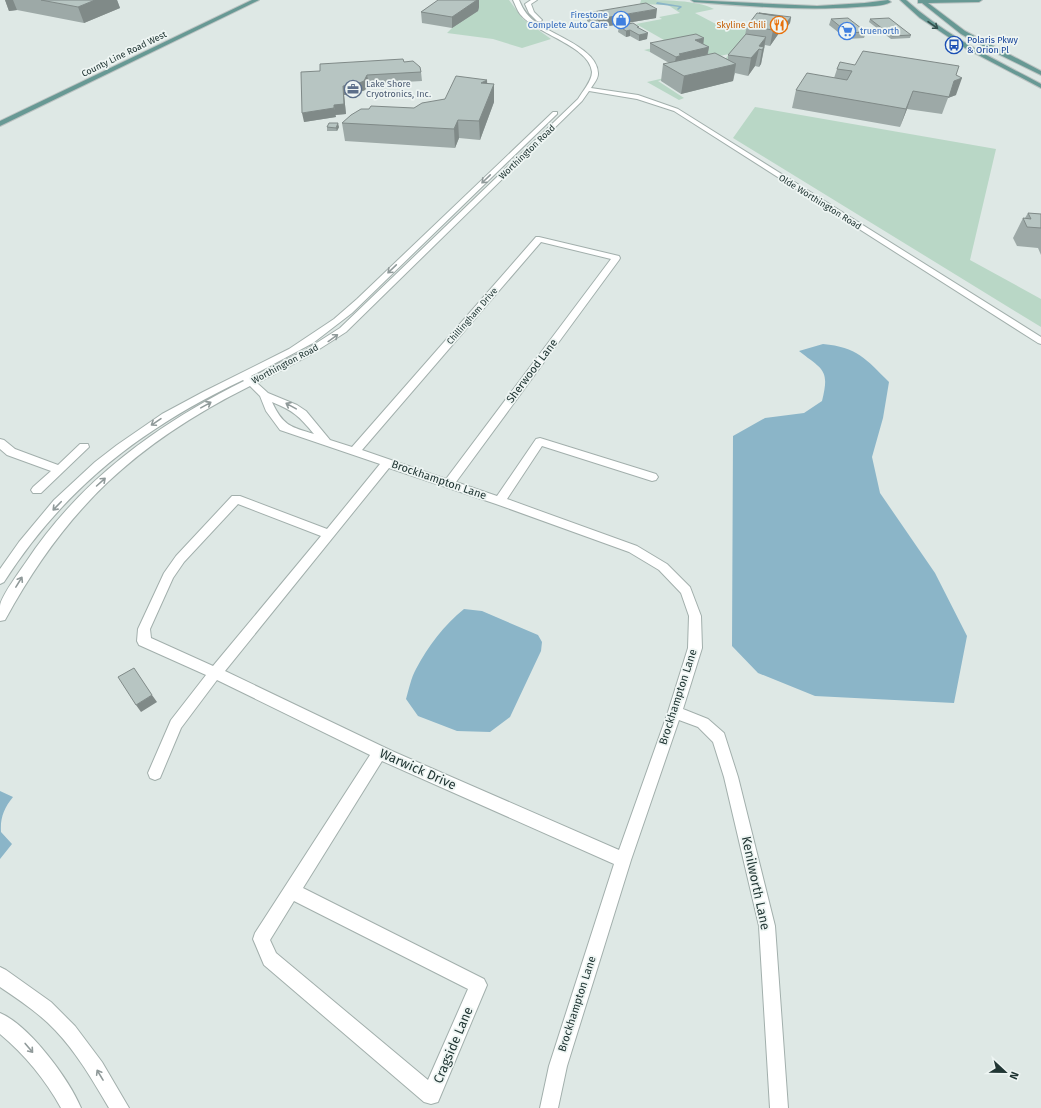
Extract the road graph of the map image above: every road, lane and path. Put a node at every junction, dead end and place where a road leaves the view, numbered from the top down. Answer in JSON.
{"nodes":[{"id":1,"x":256,"y":0,"type":"edge"},
{"id":2,"x":516,"y":0,"type":"edge"},
{"id":3,"x":534,"y":0,"type":"edge"},
{"id":4,"x":694,"y":0,"type":"edge"},
{"id":5,"x":778,"y":0,"type":"edge"},
{"id":6,"x":790,"y":0,"type":"edge"},
{"id":7,"x":845,"y":0,"type":"edge"},
{"id":8,"x":852,"y":0,"type":"edge"},
{"id":9,"x":871,"y":0,"type":"edge"},
{"id":10,"x":979,"y":0,"type":"edge"},
{"id":11,"x":922,"y":1,"type":"edge"},
{"id":12,"x":898,"y":2,"type":"edge"},
{"id":13,"x":564,"y":40,"type":"junction"},
{"id":14,"x":1041,"y":74,"type":"edge"},
{"id":15,"x":1041,"y":86,"type":"edge"},
{"id":16,"x":588,"y":88,"type":"junction"},
{"id":17,"x":0,"y":124,"type":"edge"},
{"id":18,"x":616,"y":258,"type":"joint"},
{"id":19,"x":1041,"y":341,"type":"edge"},
{"id":20,"x":248,"y":378,"type":"junction"},
{"id":21,"x":264,"y":395,"type":"junction"},
{"id":22,"x":326,"y":442,"type":"junction"},
{"id":23,"x":0,"y":443,"type":"edge"},
{"id":24,"x":84,"y":447,"type":"dead end"},
{"id":25,"x":354,"y":452,"type":"junction"},
{"id":26,"x":387,"y":463,"type":"junction"},
{"id":27,"x":60,"y":470,"type":"junction"},
{"id":28,"x":652,"y":478,"type":"dead end"},
{"id":29,"x":448,"y":484,"type":"junction"},
{"id":30,"x":36,"y":490,"type":"dead end"},
{"id":31,"x":500,"y":501,"type":"junction"},
{"id":32,"x":329,"y":534,"type":"junction"},
{"id":33,"x":0,"y":579,"type":"edge"},
{"id":34,"x":0,"y":616,"type":"edge"},
{"id":35,"x":215,"y":673,"type":"junction"},
{"id":36,"x":675,"y":712,"type":"junction"},
{"id":37,"x":380,"y":752,"type":"junction"},
{"id":38,"x":155,"y":773,"type":"dead end"},
{"id":39,"x":623,"y":860,"type":"junction"},
{"id":40,"x":291,"y":891,"type":"junction"},
{"id":41,"x":0,"y":976,"type":"edge"},
{"id":42,"x":0,"y":1022,"type":"edge"},
{"id":43,"x":72,"y":1108,"type":"edge"},
{"id":44,"x":120,"y":1108,"type":"edge"},
{"id":45,"x":549,"y":1108,"type":"edge"},
{"id":46,"x":778,"y":1108,"type":"edge"}],
"edges":[{"from":1,"to":17,"type":"main road","name":"County Line Road West"},
{"from":2,"to":13,"type":"street","name":"Worthington Road"},
{"from":3,"to":13,"type":"street","name":"Worthington Road"},
{"from":4,"to":12,"type":"main road"},
{"from":5,"to":6,"type":"main road"},
{"from":7,"to":8,"type":"main road"},
{"from":9,"to":12,"type":"main road"},
{"from":10,"to":11,"type":"main road"},
{"from":11,"to":12,"type":"main road"},
{"from":11,"to":14,"type":"main road"},
{"from":12,"to":15,"type":"main road","one_way":true},
{"from":13,"to":16,"type":"street","name":"Worthington Road"},
{"from":16,"to":19,"type":"street","name":"Olde Worthington Road"},
{"from":16,"to":20,"type":"street","name":"Worthington Road"},
{"from":18,"to":25,"type":"street","name":"Chillingham Drive"},
{"from":18,"to":29,"type":"street","name":"Sherwood Lane"},
{"from":20,"to":21,"type":"street","name":"Brockhampton Lane"},
{"from":20,"to":33,"type":"street","name":"Worthington Road","one_way":true},
{"from":34,"to":20,"type":"street","name":"Worthington Road","one_way":true},
{"from":22,"to":21,"type":"street","name":"Brockhampton Lane","one_way":true},
{"from":21,"to":22,"type":"street","name":"Brockhampton Lane"},
{"from":22,"to":25,"type":"street","name":"Brockhampton Lane"},
{"from":23,"to":27,"type":"street"},
{"from":24,"to":27,"type":"street"},
{"from":25,"to":26,"type":"street","name":"Brockhampton Lane"},
{"from":26,"to":29,"type":"street","name":"Brockhampton Lane"},
{"from":26,"to":32,"type":"street"},
{"from":27,"to":30,"type":"street"},
{"from":28,"to":31,"type":"street"},
{"from":29,"to":31,"type":"street","name":"Brockhampton Lane"},
{"from":31,"to":36,"type":"street","name":"Brockhampton Lane"},
{"from":32,"to":35,"type":"street"},
{"from":32,"to":35,"type":"street","name":"Warwick Drive"},
{"from":35,"to":37,"type":"street","name":"Warwick Drive"},
{"from":35,"to":38,"type":"street"},
{"from":36,"to":39,"type":"street","name":"Brockhampton Lane"},
{"from":36,"to":46,"type":"street","name":"Kenilworth Lane"},
{"from":37,"to":39,"type":"street","name":"Warwick Drive"},
{"from":37,"to":40,"type":"street","name":"Cragside Lane"},
{"from":39,"to":45,"type":"street","name":"Brockhampton Lane"},
{"from":40,"to":40,"type":"street","name":"Cragside Lane"},
{"from":44,"to":41,"type":"street","one_way":true},
{"from":42,"to":43,"type":"street","one_way":true}]}
